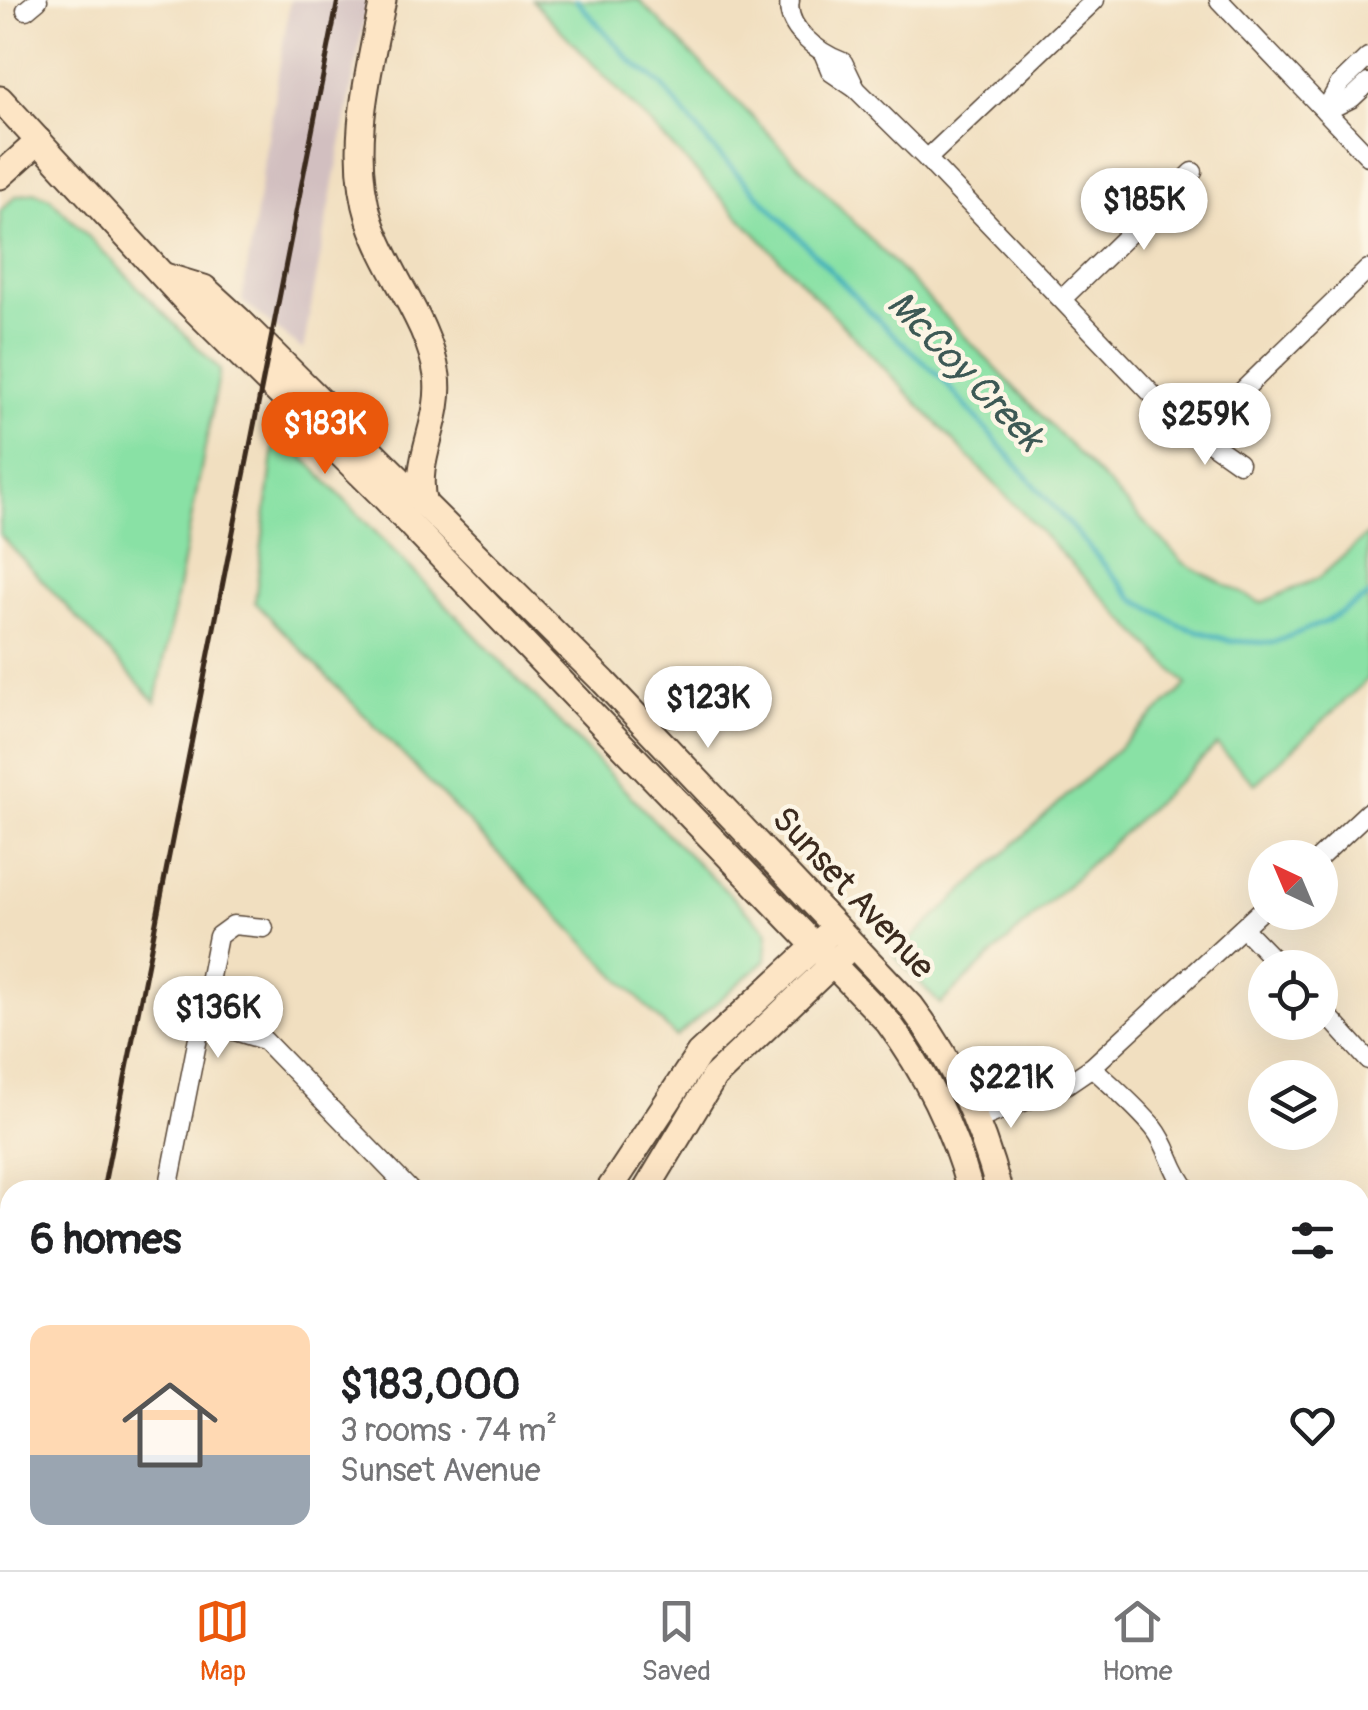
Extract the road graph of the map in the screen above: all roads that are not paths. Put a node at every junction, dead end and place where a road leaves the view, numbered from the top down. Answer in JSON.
{"nodes":[{"id":1,"x":383,"y":0,"type":"edge"},
{"id":2,"x":790,"y":0,"type":"edge"},
{"id":3,"x":1095,"y":0,"type":"edge"},
{"id":4,"x":1219,"y":0,"type":"edge"},
{"id":5,"x":1368,"y":57,"type":"edge"},
{"id":6,"x":1368,"y":82,"type":"edge"},
{"id":7,"x":0,"y":100,"type":"edge"},
{"id":8,"x":1325,"y":111,"type":"junction"},
{"id":9,"x":39,"y":141,"type":"junction"},
{"id":10,"x":1368,"y":156,"type":"edge"},
{"id":11,"x":927,"y":159,"type":"junction"},
{"id":12,"x":1193,"y":172,"type":"dead end"},
{"id":13,"x":0,"y":176,"type":"edge"},
{"id":14,"x":1368,"y":270,"type":"edge"},
{"id":15,"x":1062,"y":299,"type":"junction"},
{"id":16,"x":1198,"y":434,"type":"junction"},
{"id":17,"x":426,"y":450,"type":"junction"},
{"id":18,"x":1239,"y":463,"type":"dead end"},
{"id":19,"x":390,"y":487,"type":"junction"},
{"id":20,"x":424,"y":504,"type":"junction"},
{"id":21,"x":1368,"y":812,"type":"edge"},
{"id":22,"x":1338,"y":840,"type":"edge"},
{"id":23,"x":1248,"y":923,"type":"edge"},
{"id":24,"x":264,"y":928,"type":"dead end"},
{"id":25,"x":1243,"y":928,"type":"junction"},
{"id":26,"x":845,"y":935,"type":"junction"},
{"id":27,"x":1264,"y":950,"type":"edge"},
{"id":28,"x":824,"y":954,"type":"junction"},
{"id":29,"x":202,"y":1021,"type":"junction"},
{"id":30,"x":1338,"y":1026,"type":"edge"},
{"id":31,"x":1367,"y":1056,"type":"edge"},
{"id":32,"x":1092,"y":1066,"type":"junction"},
{"id":33,"x":979,"y":1119,"type":"junction"},
{"id":34,"x":170,"y":1180,"type":"edge"},
{"id":35,"x":399,"y":1180,"type":"edge"},
{"id":36,"x":616,"y":1180,"type":"edge"},
{"id":37,"x":652,"y":1180,"type":"edge"},
{"id":38,"x":967,"y":1180,"type":"edge"},
{"id":39,"x":996,"y":1180,"type":"edge"},
{"id":40,"x":1180,"y":1180,"type":"edge"}],
"edges":[{"from":1,"to":17,"type":"main road"},
{"from":2,"to":11,"type":"street"},
{"from":3,"to":11,"type":"street"},
{"from":4,"to":8,"type":"street"},
{"from":5,"to":8,"type":"street"},
{"from":6,"to":8,"type":"street"},
{"from":7,"to":9,"type":"main road","name":"Sunset Avenue"},
{"from":8,"to":10,"type":"street"},
{"from":9,"to":13,"type":"main road"},
{"from":9,"to":19,"type":"main road","name":"Sunset Avenue"},
{"from":11,"to":15,"type":"street"},
{"from":12,"to":15,"type":"street"},
{"from":14,"to":16,"type":"street"},
{"from":15,"to":16,"type":"street"},
{"from":16,"to":18,"type":"street"},
{"from":17,"to":19,"type":"main road"},
{"from":17,"to":20,"type":"main road"},
{"from":19,"to":20,"type":"main road","name":"Sunset Avenue"},
{"from":19,"to":28,"type":"main road","name":"Sunset Avenue"},
{"from":20,"to":26,"type":"main road","name":"Sunset Avenue"},
{"from":21,"to":22,"type":"street"},
{"from":23,"to":25,"type":"street"},
{"from":24,"to":29,"type":"street"},
{"from":25,"to":27,"type":"street"},
{"from":25,"to":32,"type":"street"},
{"from":26,"to":28,"type":"main road"},
{"from":26,"to":33,"type":"main road","name":"Sunset Avenue"},
{"from":28,"to":36,"type":"main road"},
{"from":28,"to":37,"type":"main road"},
{"from":28,"to":38,"type":"main road","name":"Sunset Avenue"},
{"from":29,"to":34,"type":"street"},
{"from":29,"to":35,"type":"street"},
{"from":30,"to":31,"type":"street"},
{"from":32,"to":33,"type":"street"},
{"from":32,"to":40,"type":"street"},
{"from":33,"to":39,"type":"main road","name":"Sunset Avenue"}]}
